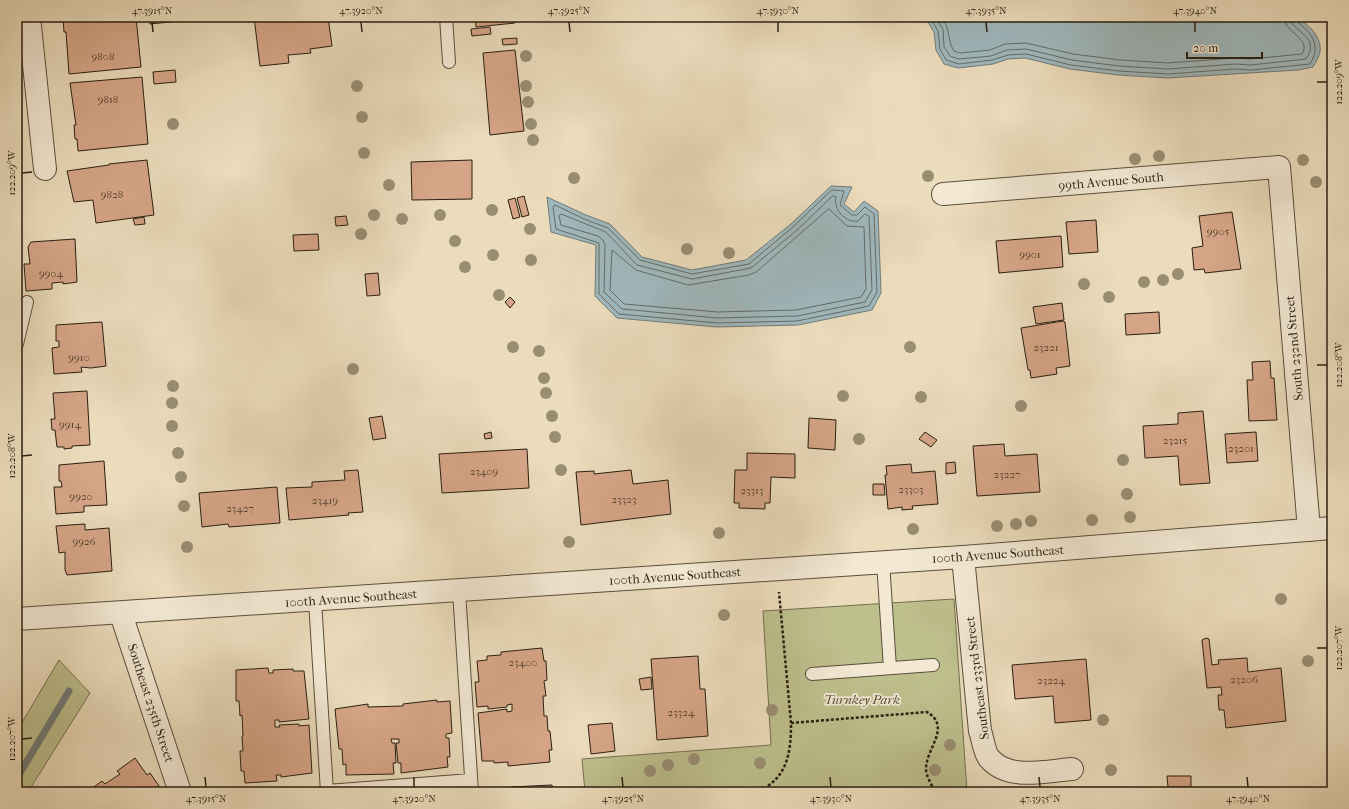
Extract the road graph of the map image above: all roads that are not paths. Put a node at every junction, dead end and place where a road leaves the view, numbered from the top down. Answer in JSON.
{"nodes":[{"id":1,"x":29,"y":17,"type":"edge"},
{"id":2,"x":446,"y":17,"type":"edge"},
{"id":3,"x":449,"y":62,"type":"dead end"},
{"id":4,"x":1279,"y":167,"type":"joint"},
{"id":5,"x":45,"y":169,"type":"dead end"},
{"id":6,"x":943,"y":194,"type":"dead end"},
{"id":7,"x":27,"y":302,"type":"dead end"},
{"id":8,"x":17,"y":344,"type":"edge"},
{"id":9,"x":1332,"y":528,"type":"edge"},
{"id":10,"x":1309,"y":530,"type":"junction"},
{"id":11,"x":964,"y":557,"type":"junction"},
{"id":12,"x":883,"y":562,"type":"junction"},
{"id":13,"x":459,"y":591,"type":"junction"},
{"id":14,"x":315,"y":601,"type":"junction"},
{"id":15,"x":121,"y":614,"type":"junction"},
{"id":16,"x":17,"y":619,"type":"edge"},
{"id":17,"x":933,"y":664,"type":"dead end"},
{"id":18,"x":890,"y":668,"type":"junction"},
{"id":19,"x":812,"y":674,"type":"dead end"},
{"id":20,"x":1072,"y":769,"type":"dead end"},
{"id":21,"x":472,"y":786,"type":"edge"},
{"id":22,"x":327,"y":791,"type":"edge"},
{"id":23,"x":180,"y":792,"type":"edge"}],
"edges":[{"from":1,"to":5,"type":"street"},
{"from":2,"to":3,"type":"lane"},
{"from":4,"to":6,"type":"street","name":"99th Avenue South"},
{"from":4,"to":10,"type":"street","name":"South 232nd Street"},
{"from":7,"to":8,"type":"lane"},
{"from":9,"to":10,"type":"street","name":"100th Avenue Southeast"},
{"from":10,"to":11,"type":"street","name":"100th Avenue Southeast"},
{"from":11,"to":12,"type":"street","name":"100th Avenue Southeast"},
{"from":11,"to":20,"type":"street","name":"Southeast 233rd Street"},
{"from":12,"to":13,"type":"street","name":"100th Avenue Southeast"},
{"from":12,"to":18,"type":"lane"},
{"from":13,"to":14,"type":"street","name":"100th Avenue Southeast"},
{"from":13,"to":21,"type":"lane"},
{"from":14,"to":15,"type":"street","name":"100th Avenue Southeast"},
{"from":14,"to":22,"type":"lane"},
{"from":15,"to":16,"type":"street","name":"100th Avenue Southeast"},
{"from":15,"to":23,"type":"street","name":"Southeast 235th Street"},
{"from":17,"to":18,"type":"lane"},
{"from":18,"to":19,"type":"lane"},
{"from":21,"to":22,"type":"lane"}]}
